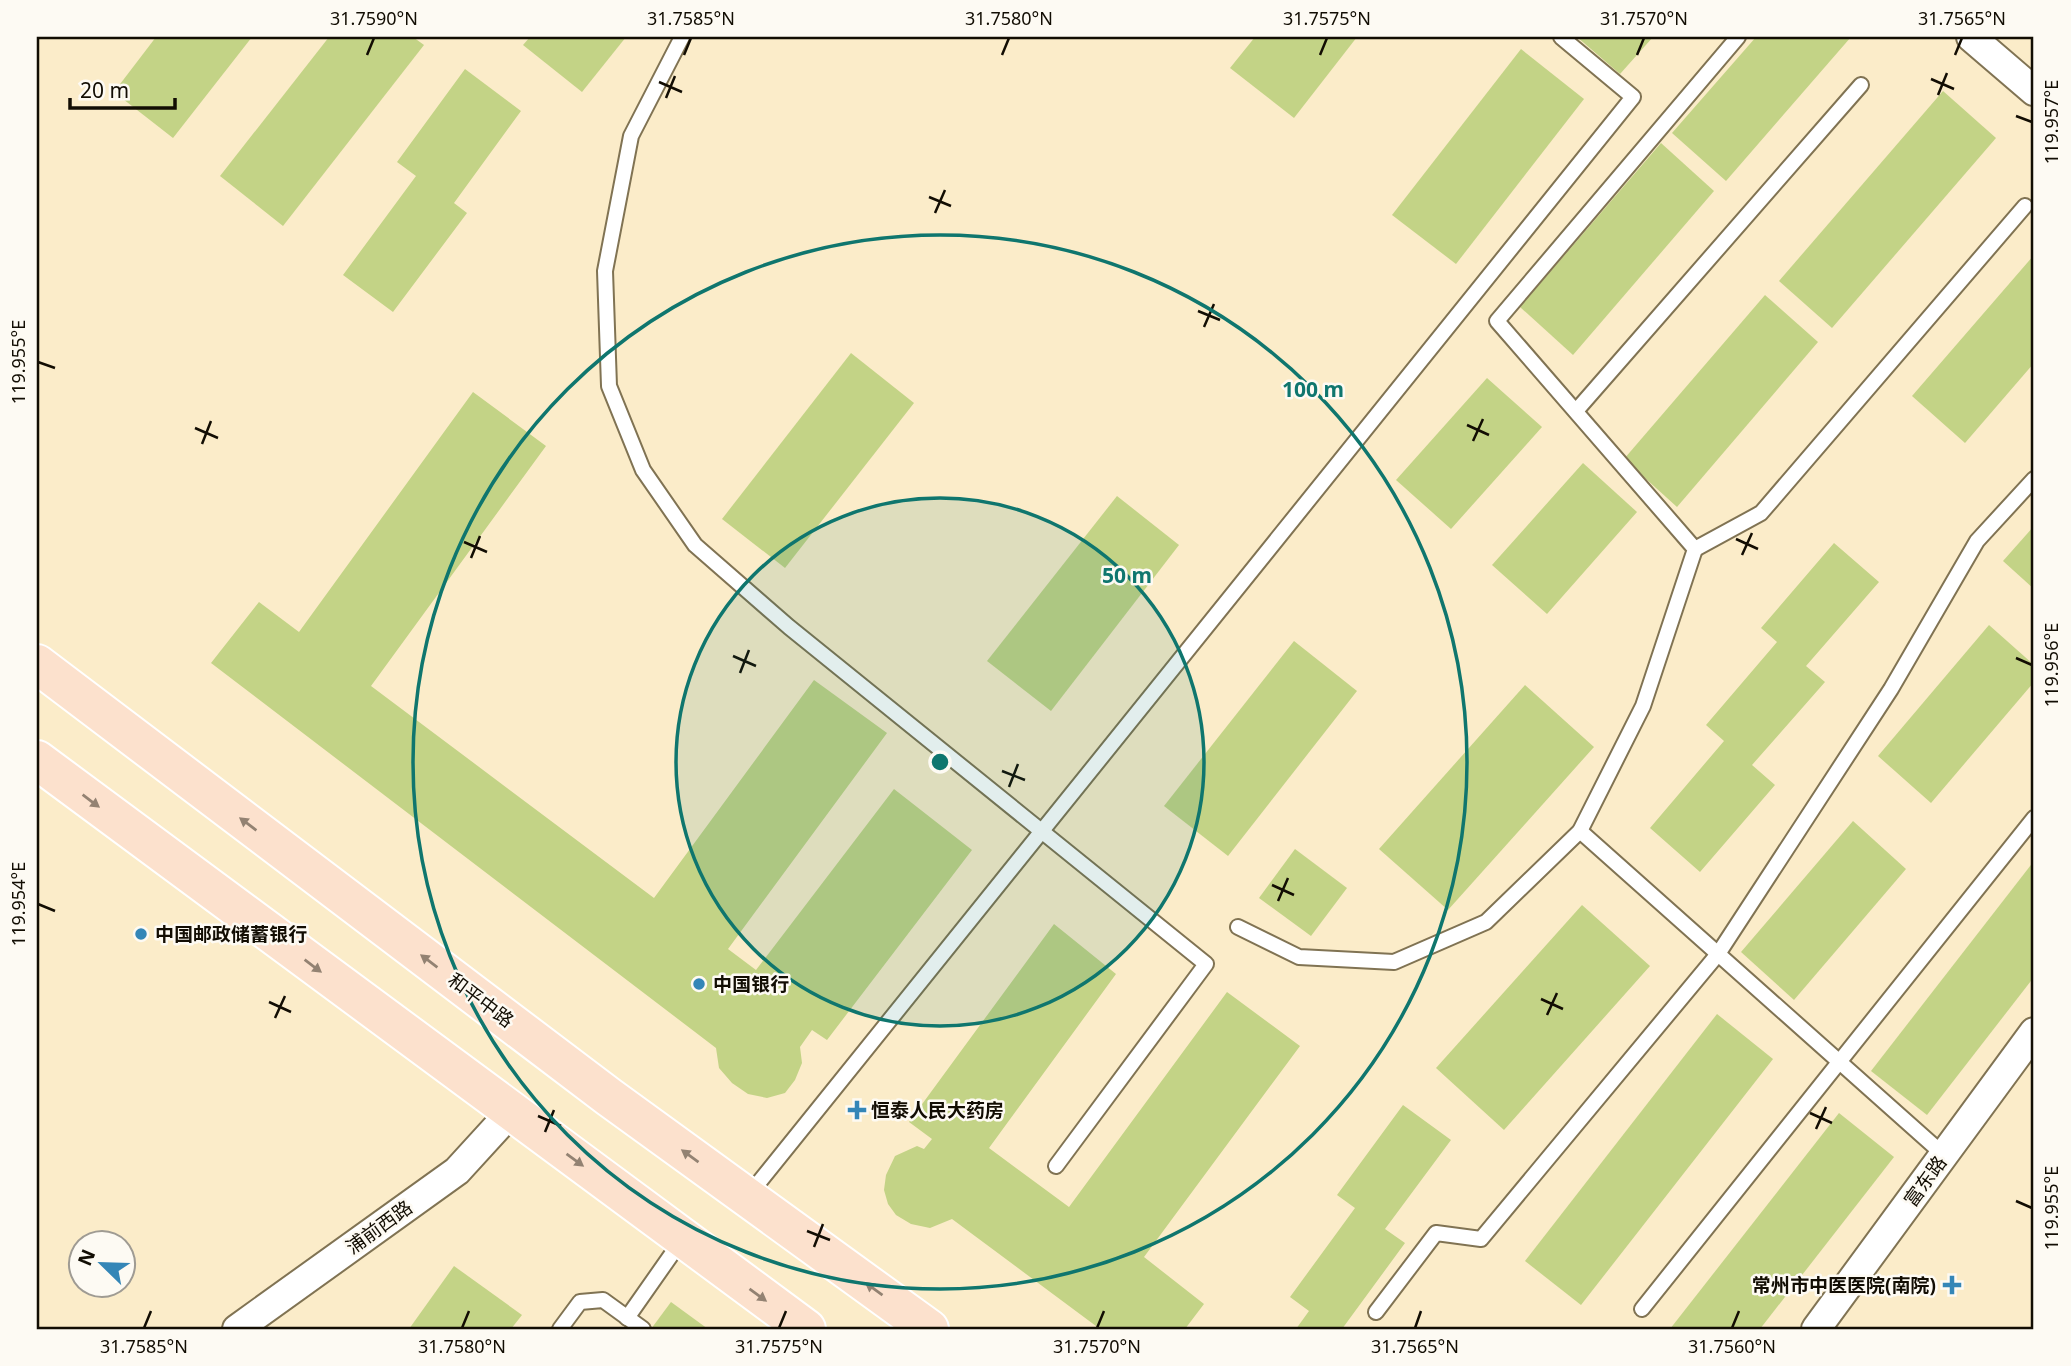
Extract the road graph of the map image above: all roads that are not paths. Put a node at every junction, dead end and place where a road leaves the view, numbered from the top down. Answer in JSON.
{"nodes":[{"id":1,"x":682,"y":37,"type":"edge"},
{"id":2,"x":1561,"y":37,"type":"edge"},
{"id":3,"x":1738,"y":37,"type":"edge"},
{"id":4,"x":1971,"y":37,"type":"edge"},
{"id":5,"x":1861,"y":85,"type":"dead end"},
{"id":6,"x":2034,"y":91,"type":"edge"},
{"id":7,"x":2025,"y":206,"type":"dead end"},
{"id":8,"x":1576,"y":411,"type":"junction"},
{"id":9,"x":2034,"y":479,"type":"edge"},
{"id":10,"x":1695,"y":548,"type":"junction"},
{"id":11,"x":37,"y":664,"type":"edge"},
{"id":12,"x":37,"y":760,"type":"edge"},
{"id":13,"x":2034,"y":818,"type":"edge"},
{"id":14,"x":1043,"y":830,"type":"junction"},
{"id":15,"x":1580,"y":831,"type":"junction"},
{"id":16,"x":1238,"y":927,"type":"dead end"},
{"id":17,"x":1717,"y":954,"type":"junction"},
{"id":18,"x":2034,"y":1032,"type":"edge"},
{"id":19,"x":1839,"y":1063,"type":"junction"},
{"id":20,"x":510,"y":1112,"type":"junction"},
{"id":21,"x":1944,"y":1155,"type":"junction"},
{"id":22,"x":1056,"y":1166,"type":"dead end"},
{"id":23,"x":747,"y":1197,"type":"junction"},
{"id":24,"x":682,"y":1239,"type":"junction"},
{"id":25,"x":1642,"y":1309,"type":"dead end"},
{"id":26,"x":1376,"y":1311,"type":"dead end"},
{"id":27,"x":627,"y":1318,"type":"junction"},
{"id":28,"x":237,"y":1329,"type":"edge"},
{"id":29,"x":560,"y":1329,"type":"edge"},
{"id":30,"x":643,"y":1329,"type":"edge"},
{"id":31,"x":806,"y":1329,"type":"edge"},
{"id":32,"x":929,"y":1329,"type":"edge"},
{"id":33,"x":1816,"y":1329,"type":"edge"}],
"edges":[{"from":1,"to":14,"type":"lane"},
{"from":2,"to":14,"type":"lane"},
{"from":3,"to":8,"type":"lane"},
{"from":4,"to":6,"type":"street"},
{"from":5,"to":8,"type":"lane"},
{"from":7,"to":10,"type":"lane"},
{"from":8,"to":10,"type":"lane"},
{"from":9,"to":17,"type":"lane"},
{"from":10,"to":15,"type":"lane"},
{"from":23,"to":11,"type":"main road","name":"和平中路","one_way":true},
{"from":12,"to":20,"type":"main road","one_way":true},
{"from":13,"to":19,"type":"lane"},
{"from":14,"to":22,"type":"lane"},
{"from":14,"to":23,"type":"lane"},
{"from":15,"to":16,"type":"lane"},
{"from":15,"to":17,"type":"lane"},
{"from":17,"to":19,"type":"lane"},
{"from":17,"to":26,"type":"lane"},
{"from":18,"to":21,"type":"street","name":"富东路"},
{"from":19,"to":21,"type":"lane"},
{"from":19,"to":25,"type":"lane"},
{"from":20,"to":24,"type":"main road","one_way":true},
{"from":20,"to":28,"type":"street","name":"浦前西路"},
{"from":21,"to":33,"type":"street","name":"富东路"},
{"from":32,"to":23,"type":"main road","name":"和平中路","one_way":true},
{"from":24,"to":27,"type":"lane"},
{"from":24,"to":31,"type":"main road","one_way":true},
{"from":27,"to":29,"type":"lane"},
{"from":27,"to":30,"type":"lane"}]}
